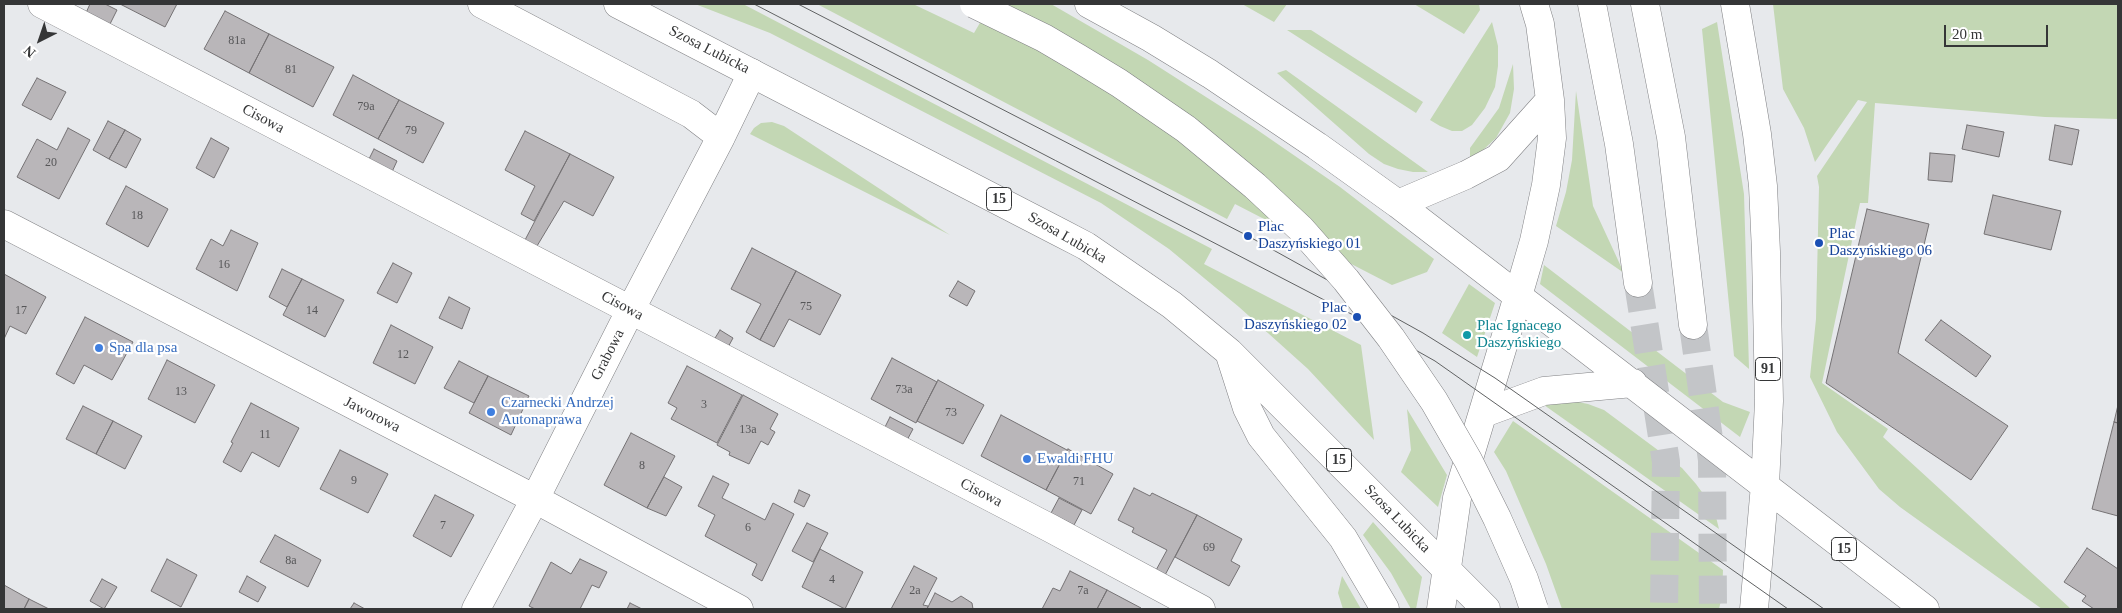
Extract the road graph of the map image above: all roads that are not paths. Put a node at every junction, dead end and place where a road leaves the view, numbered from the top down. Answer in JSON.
{"nodes":[{"id":1,"x":42,"y":4,"type":"edge"},
{"id":2,"x":482,"y":4,"type":"edge"},
{"id":3,"x":618,"y":4,"type":"edge"},
{"id":4,"x":974,"y":4,"type":"edge"},
{"id":5,"x":1088,"y":4,"type":"edge"},
{"id":6,"x":1534,"y":4,"type":"edge"},
{"id":7,"x":1592,"y":4,"type":"edge"},
{"id":8,"x":1645,"y":4,"type":"edge"},
{"id":9,"x":1737,"y":14,"type":"edge"},
{"id":10,"x":752,"y":73,"type":"junction"},
{"id":11,"x":1550,"y":100,"type":"junction"},
{"id":12,"x":722,"y":137,"type":"junction"},
{"id":13,"x":1398,"y":204,"type":"junction"},
{"id":14,"x":4,"y":224,"type":"edge"},
{"id":15,"x":1638,"y":283,"type":"tunnel mouth"},
{"id":16,"x":1518,"y":296,"type":"junction"},
{"id":17,"x":630,"y":311,"type":"junction"},
{"id":18,"x":1693,"y":325,"type":"tunnel mouth"},
{"id":19,"x":1229,"y":352,"type":"junction"},
{"id":20,"x":1633,"y":383,"type":"junction"},
{"id":21,"x":1484,"y":414,"type":"junction"},
{"id":22,"x":1766,"y":485,"type":"junction"},
{"id":23,"x":534,"y":499,"type":"junction"},
{"id":24,"x":1446,"y":571,"type":"junction"},
{"id":25,"x":476,"y":609,"type":"edge"},
{"id":26,"x":739,"y":609,"type":"edge"},
{"id":27,"x":1201,"y":609,"type":"edge"},
{"id":28,"x":1385,"y":609,"type":"edge"},
{"id":29,"x":1441,"y":609,"type":"edge"},
{"id":30,"x":1486,"y":609,"type":"edge"},
{"id":31,"x":1534,"y":609,"type":"edge"},
{"id":32,"x":1754,"y":609,"type":"edge"},
{"id":33,"x":1925,"y":609,"type":"edge"}],
"edges":[{"from":1,"to":17,"type":"main road","name":"Cisowa"},
{"from":2,"to":12,"type":"main road"},
{"from":3,"to":10,"type":"main road","name":"Szosa Lubicka","number":"15"},
{"from":4,"to":31,"type":"main road","bridge":true},
{"from":5,"to":13,"type":"main road","number":"15"},
{"from":6,"to":11,"type":"main road"},
{"from":7,"to":15,"type":"main road"},
{"from":8,"to":18,"type":"main road"},
{"from":9,"to":22,"type":"main road","number":"91"},
{"from":10,"to":12,"type":"main road","name":"Grabowa"},
{"from":10,"to":19,"type":"main road","name":"Szosa Lubicka","number":"15"},
{"from":11,"to":13,"type":"main road"},
{"from":11,"to":16,"type":"main road"},
{"from":12,"to":17,"type":"main road","name":"Grabowa"},
{"from":13,"to":16,"type":"main road","number":"15"},
{"from":14,"to":23,"type":"main road","name":"Jaworowa"},
{"from":16,"to":20,"type":"main road","number":"15"},
{"from":16,"to":21,"type":"main road"},
{"from":17,"to":23,"type":"main road","name":"Grabowa"},
{"from":17,"to":27,"type":"main road","name":"Cisowa"},
{"from":19,"to":24,"type":"main road","name":"Szosa Lubicka","number":"15"},
{"from":19,"to":28,"type":"main road"},
{"from":20,"to":21,"type":"main road"},
{"from":20,"to":22,"type":"main road","number":"15"},
{"from":21,"to":24,"type":"main road"},
{"from":22,"to":32,"type":"main road","number":"91"},
{"from":22,"to":33,"type":"main road","number":"15"},
{"from":23,"to":25,"type":"main road","name":"Grabowa"},
{"from":23,"to":26,"type":"main road","name":"Jaworowa"},
{"from":24,"to":29,"type":"main road"},
{"from":24,"to":30,"type":"main road","number":"15"}]}
